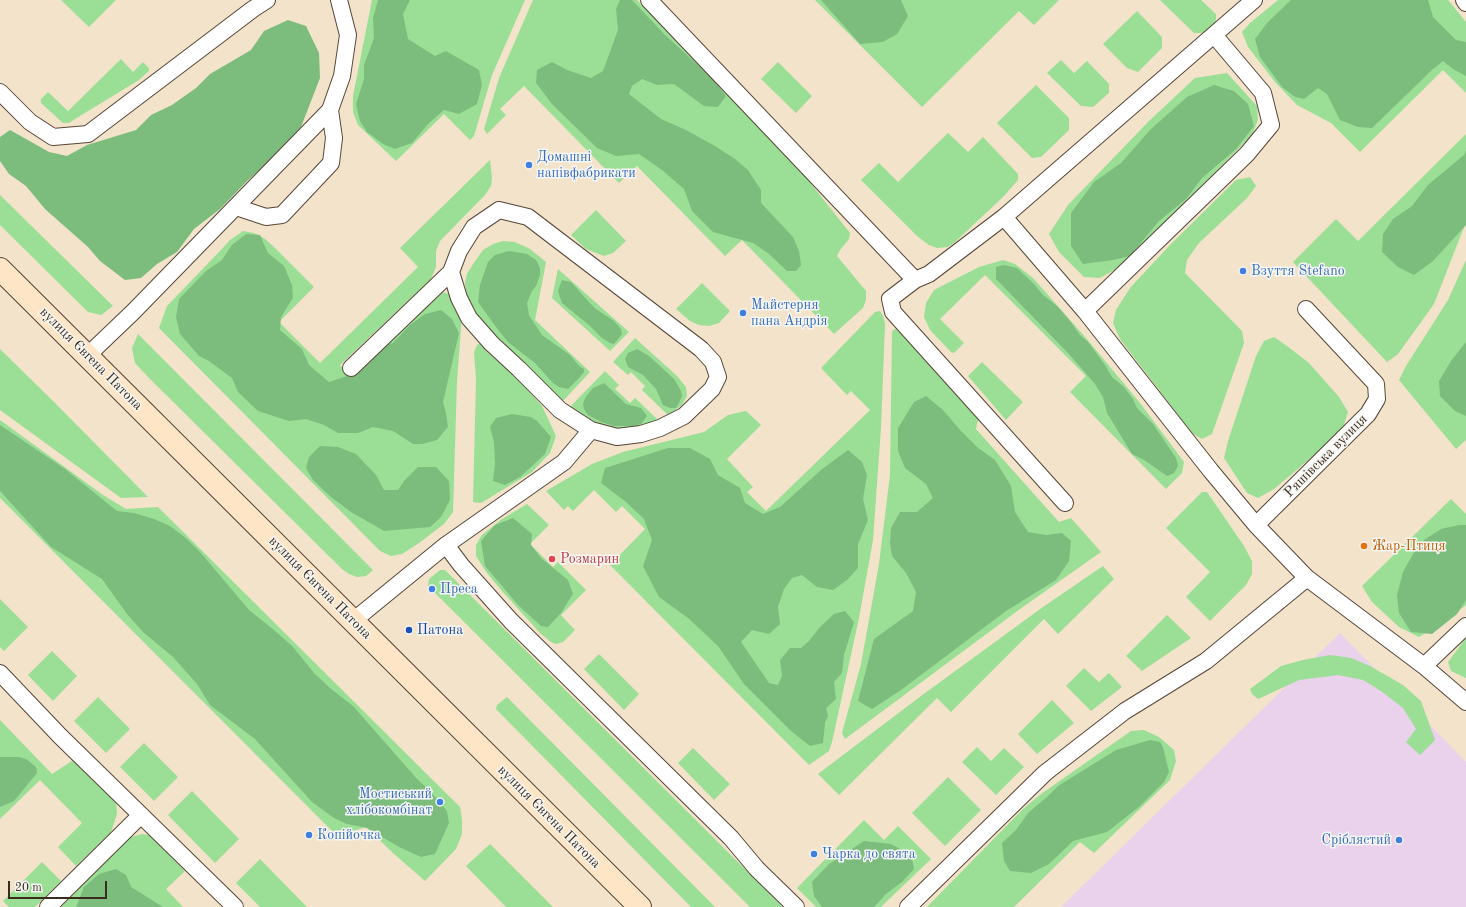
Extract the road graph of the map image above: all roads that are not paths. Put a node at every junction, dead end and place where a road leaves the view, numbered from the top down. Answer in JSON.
{"nodes":[{"id":1,"x":267,"y":0,"type":"edge"},
{"id":2,"x":339,"y":0,"type":"edge"},
{"id":3,"x":649,"y":0,"type":"edge"},
{"id":4,"x":1254,"y":0,"type":"edge"},
{"id":5,"x":1464,"y":0,"type":"edge"},
{"id":6,"x":1466,"y":3,"type":"edge"},
{"id":7,"x":1214,"y":35,"type":"junction"},
{"id":8,"x":0,"y":92,"type":"edge"},
{"id":9,"x":330,"y":110,"type":"junction"},
{"id":10,"x":236,"y":207,"type":"junction"},
{"id":11,"x":1004,"y":217,"type":"junction"},
{"id":12,"x":0,"y":269,"type":"edge"},
{"id":13,"x":451,"y":272,"type":"junction"},
{"id":14,"x":915,"y":280,"type":"junction"},
{"id":15,"x":1306,"y":309,"type":"dead end"},
{"id":16,"x":1085,"y":311,"type":"junction"},
{"id":17,"x":87,"y":356,"type":"junction"},
{"id":18,"x":351,"y":368,"type":"dead end"},
{"id":19,"x":591,"y":430,"type":"junction"},
{"id":20,"x":1064,"y":503,"type":"dead end"},
{"id":21,"x":1256,"y":525,"type":"junction"},
{"id":22,"x":446,"y":545,"type":"junction"},
{"id":23,"x":1307,"y":578,"type":"junction"},
{"id":24,"x":353,"y":621,"type":"junction"},
{"id":25,"x":1466,"y":626,"type":"edge"},
{"id":26,"x":1424,"y":666,"type":"junction"},
{"id":27,"x":0,"y":673,"type":"edge"},
{"id":28,"x":1466,"y":702,"type":"edge"},
{"id":29,"x":141,"y":815,"type":"junction"},
{"id":30,"x":48,"y":907,"type":"edge"},
{"id":31,"x":234,"y":907,"type":"edge"},
{"id":32,"x":640,"y":907,"type":"edge"},
{"id":33,"x":796,"y":907,"type":"edge"},
{"id":34,"x":908,"y":907,"type":"edge"}],
"edges":[{"from":1,"to":8,"type":"lane"},
{"from":2,"to":9,"type":"lane"},
{"from":3,"to":14,"type":"lane"},
{"from":4,"to":7,"type":"lane"},
{"from":5,"to":6,"type":"lane"},
{"from":7,"to":11,"type":"lane"},
{"from":7,"to":16,"type":"lane"},
{"from":9,"to":10,"type":"lane"},
{"from":9,"to":10,"type":"lane"},
{"from":10,"to":17,"type":"lane"},
{"from":11,"to":14,"type":"lane"},
{"from":11,"to":16,"type":"lane"},
{"from":12,"to":17,"type":"main road","name":"вулиця Євгена Патона"},
{"from":13,"to":18,"type":"lane"},
{"from":13,"to":19,"type":"lane"},
{"from":13,"to":19,"type":"lane"},
{"from":14,"to":20,"type":"lane"},
{"from":15,"to":21,"type":"lane","name":"Ряшівська вулиця"},
{"from":16,"to":21,"type":"lane"},
{"from":17,"to":24,"type":"main road","name":"вулиця Євгена Патона"},
{"from":19,"to":22,"type":"lane"},
{"from":21,"to":23,"type":"lane"},
{"from":22,"to":24,"type":"lane"},
{"from":22,"to":33,"type":"lane"},
{"from":23,"to":26,"type":"lane"},
{"from":23,"to":34,"type":"lane"},
{"from":24,"to":32,"type":"main road","name":"вулиця Євгена Патона"},
{"from":25,"to":26,"type":"lane"},
{"from":26,"to":28,"type":"lane"},
{"from":27,"to":29,"type":"lane"},
{"from":29,"to":30,"type":"lane"},
{"from":29,"to":31,"type":"lane"}]}
